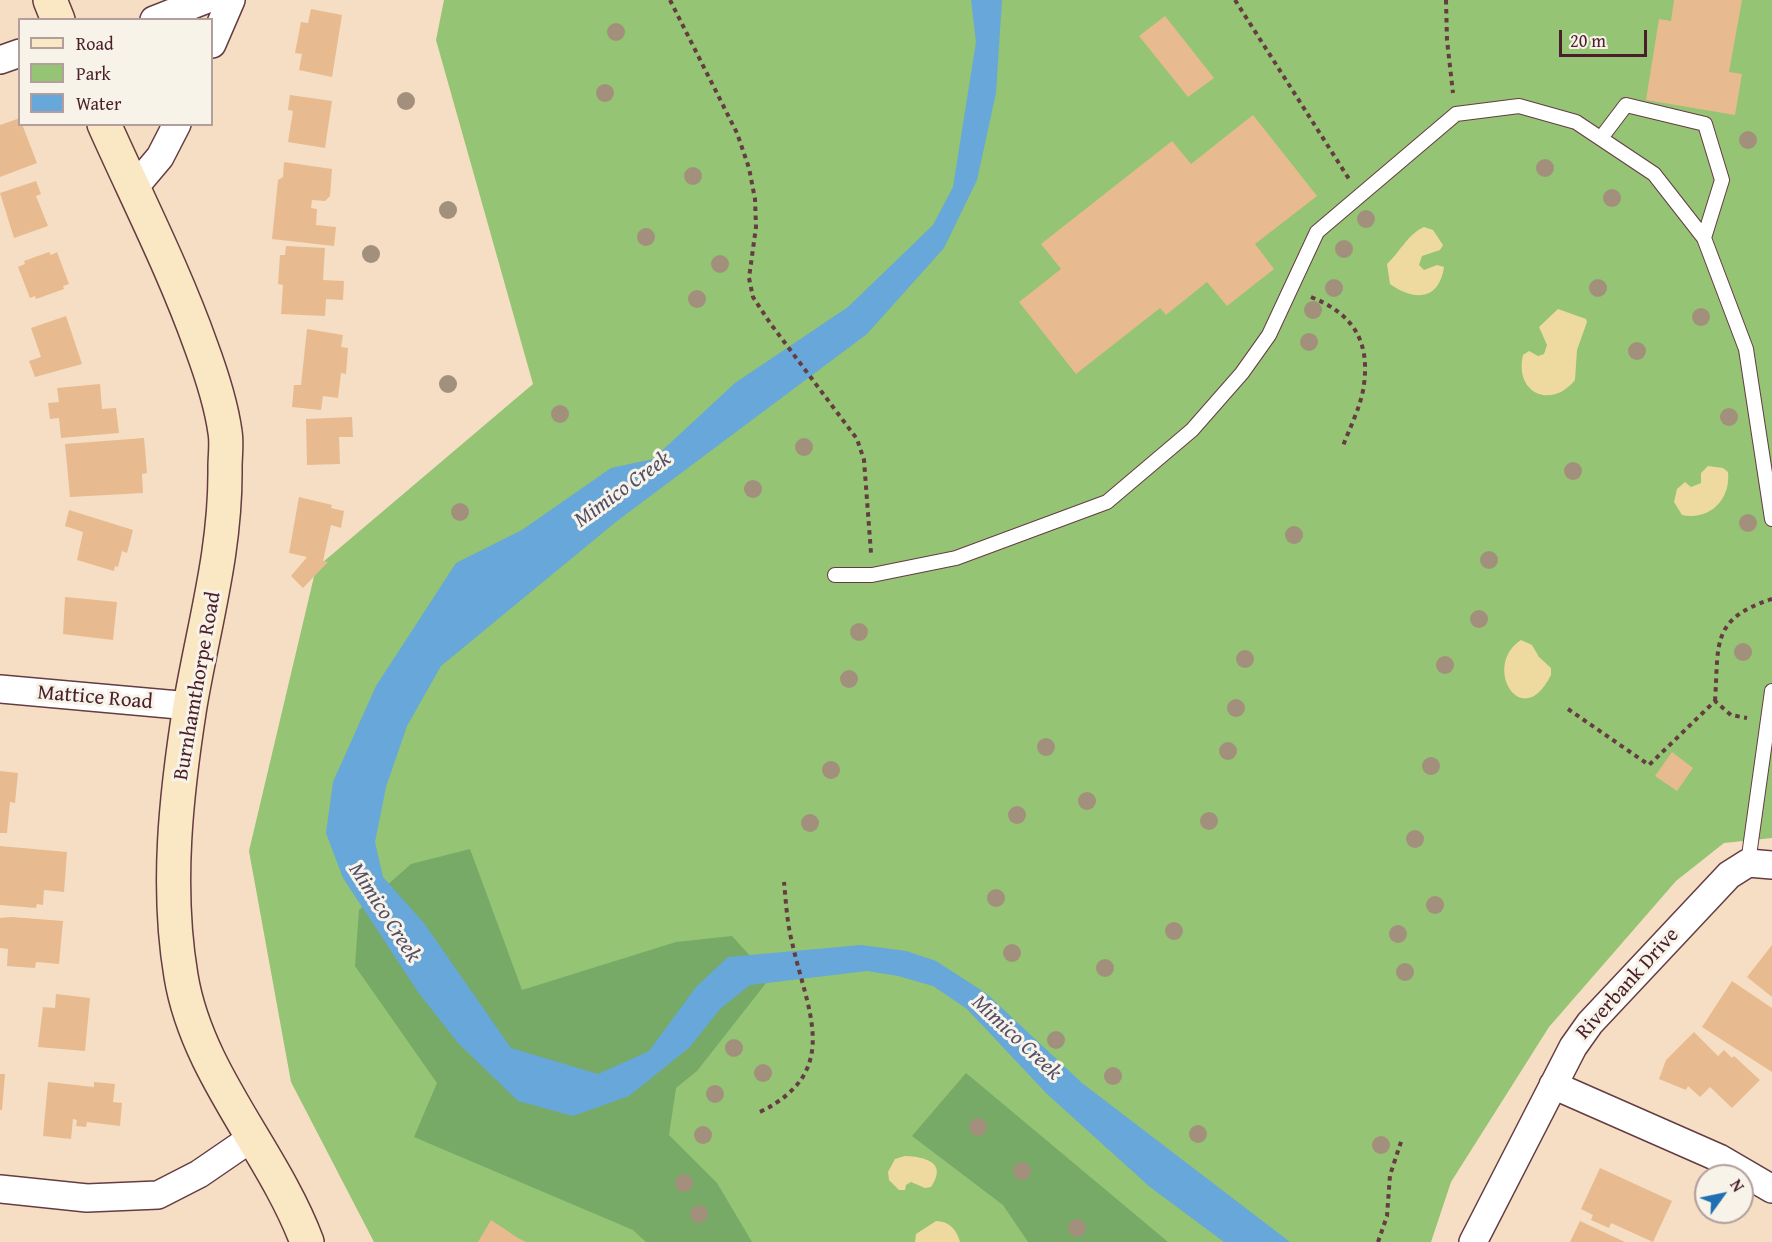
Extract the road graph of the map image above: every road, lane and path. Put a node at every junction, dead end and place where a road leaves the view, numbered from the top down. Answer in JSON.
{"nodes":[{"id":1,"x":50,"y":0,"type":"edge"},
{"id":2,"x":205,"y":0,"type":"edge"},
{"id":3,"x":231,"y":0,"type":"edge"},
{"id":4,"x":670,"y":0,"type":"edge"},
{"id":5,"x":1235,"y":0,"type":"edge"},
{"id":6,"x":1446,"y":0,"type":"edge"},
{"id":7,"x":57,"y":18,"type":"edge"},
{"id":8,"x":159,"y":18,"type":"edge"},
{"id":9,"x":213,"y":42,"type":"edge"},
{"id":10,"x":18,"y":54,"type":"edge"},
{"id":11,"x":0,"y":60,"type":"edge"},
{"id":12,"x":1456,"y":114,"type":"junction"},
{"id":13,"x":105,"y":126,"type":"edge"},
{"id":14,"x":176,"y":126,"type":"edge"},
{"id":15,"x":1601,"y":138,"type":"junction"},
{"id":16,"x":133,"y":189,"type":"junction"},
{"id":17,"x":1360,"y":196,"type":"junction"},
{"id":18,"x":1704,"y":238,"type":"junction"},
{"id":19,"x":1291,"y":289,"type":"junction"},
{"id":20,"x":1343,"y":446,"type":"dead end"},
{"id":21,"x":1772,"y":519,"type":"edge"},
{"id":22,"x":836,"y":575,"type":"dead end"},
{"id":23,"x":872,"y":575,"type":"junction"},
{"id":24,"x":1772,"y":599,"type":"edge"},
{"id":25,"x":0,"y":689,"type":"edge"},
{"id":26,"x":1772,"y":691,"type":"edge"},
{"id":27,"x":1715,"y":701,"type":"junction"},
{"id":28,"x":190,"y":706,"type":"junction"},
{"id":29,"x":1568,"y":709,"type":"dead end"},
{"id":30,"x":1768,"y":721,"type":"junction"},
{"id":31,"x":1760,"y":864,"type":"edge"},
{"id":32,"x":784,"y":882,"type":"dead end"},
{"id":33,"x":1553,"y":1085,"type":"junction"},
{"id":34,"x":760,"y":1112,"type":"dead end"},
{"id":35,"x":253,"y":1137,"type":"junction"},
{"id":36,"x":1402,"y":1139,"type":"dead end"},
{"id":37,"x":0,"y":1189,"type":"edge"},
{"id":38,"x":1772,"y":1189,"type":"edge"},
{"id":39,"x":307,"y":1242,"type":"edge"},
{"id":40,"x":1378,"y":1242,"type":"edge"},
{"id":41,"x":1473,"y":1242,"type":"edge"}],
"edges":[{"from":1,"to":7,"type":"main road"},
{"from":2,"to":8,"type":"street"},
{"from":3,"to":9,"type":"street"},
{"from":4,"to":23,"type":"path"},
{"from":5,"to":17,"type":"path"},
{"from":6,"to":12,"type":"path"},
{"from":10,"to":11,"type":"street"},
{"from":12,"to":15,"type":"lane"},
{"from":12,"to":17,"type":"lane"},
{"from":13,"to":16,"type":"main road","name":"Burnhamthorpe Road"},
{"from":14,"to":16,"type":"street"},
{"from":15,"to":18,"type":"lane"},
{"from":15,"to":18,"type":"lane"},
{"from":16,"to":28,"type":"main road","name":"Burnhamthorpe Road"},
{"from":17,"to":19,"type":"lane"},
{"from":18,"to":21,"type":"lane"},
{"from":19,"to":20,"type":"path"},
{"from":19,"to":23,"type":"lane"},
{"from":22,"to":23,"type":"lane"},
{"from":24,"to":27,"type":"path"},
{"from":25,"to":28,"type":"street","name":"Mattice Road"},
{"from":26,"to":30,"type":"lane"},
{"from":27,"to":29,"type":"path"},
{"from":27,"to":30,"type":"path"},
{"from":28,"to":35,"type":"main road","name":"Burnhamthorpe Road"},
{"from":30,"to":31,"type":"lane"},
{"from":31,"to":33,"type":"street","name":"Riverbank Drive"},
{"from":32,"to":34,"type":"path"},
{"from":33,"to":38,"type":"street"},
{"from":33,"to":41,"type":"street","name":"Riverbank Drive"},
{"from":35,"to":37,"type":"street"},
{"from":35,"to":39,"type":"main road","name":"Burnhamthorpe Road"},
{"from":36,"to":40,"type":"path"}]}
